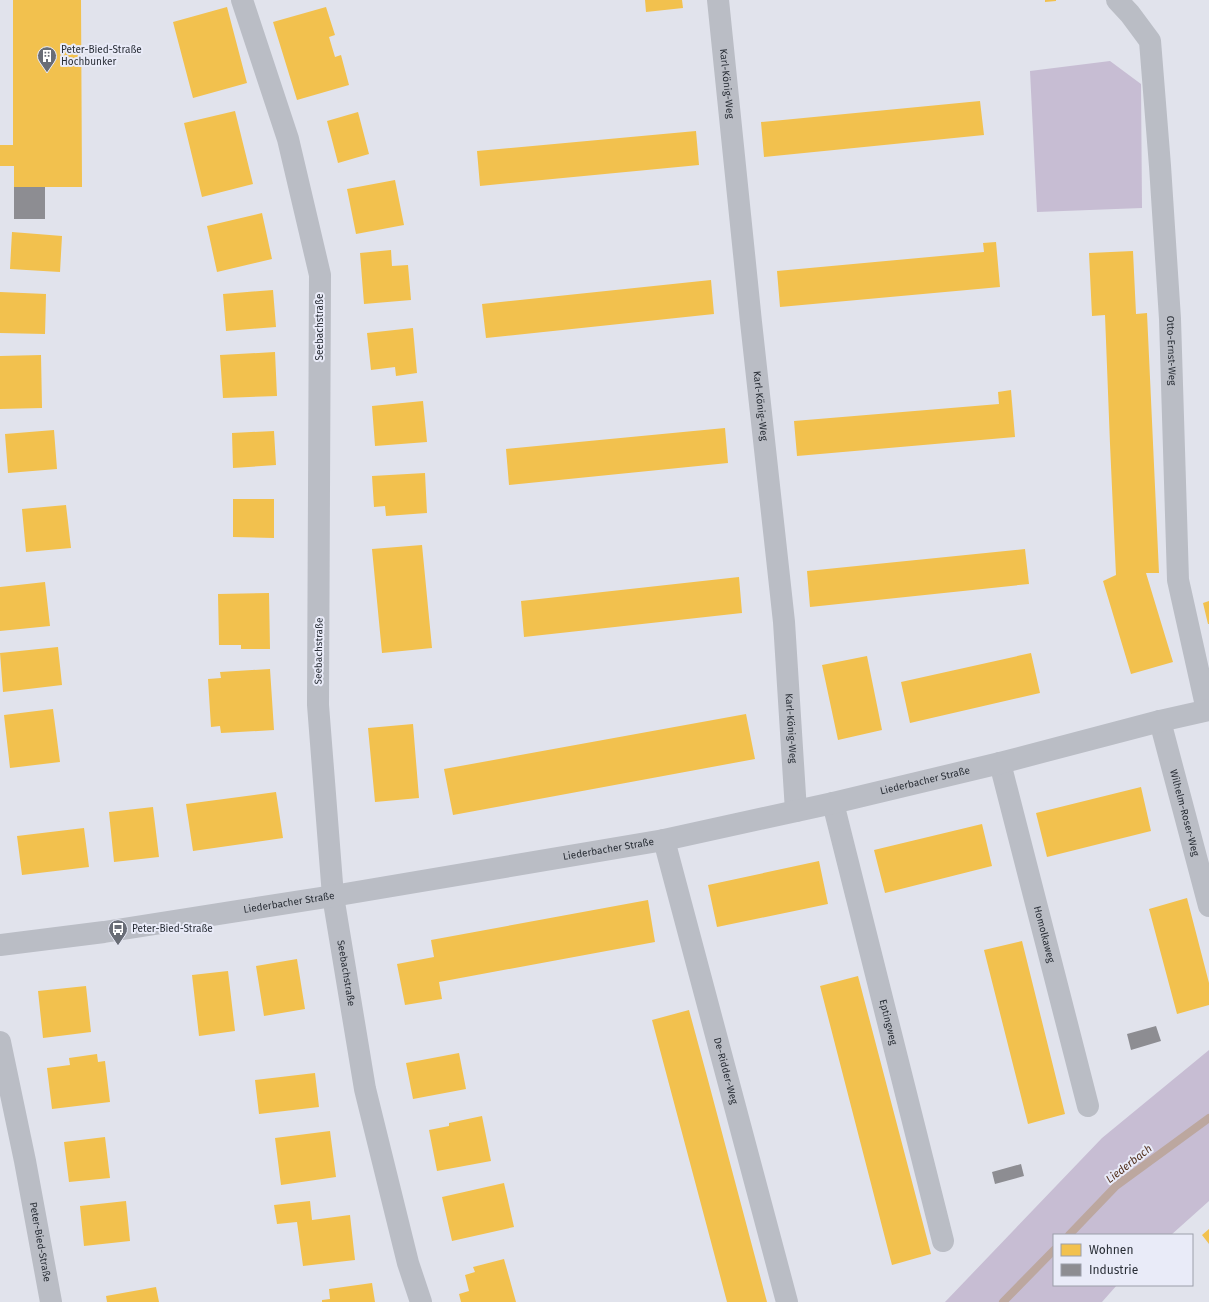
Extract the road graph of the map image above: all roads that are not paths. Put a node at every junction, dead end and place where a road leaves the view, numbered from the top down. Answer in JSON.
{"nodes":[{"id":1,"x":242,"y":0,"type":"edge"},
{"id":2,"x":718,"y":0,"type":"edge"},
{"id":3,"x":1117,"y":0,"type":"edge"},
{"id":4,"x":1208,"y":710,"type":"edge"},
{"id":5,"x":1160,"y":721,"type":"junction"},
{"id":6,"x":1000,"y":763,"type":"junction"},
{"id":7,"x":833,"y":803,"type":"junction"},
{"id":8,"x":796,"y":811,"type":"junction"},
{"id":9,"x":664,"y":840,"type":"junction"},
{"id":10,"x":333,"y":896,"type":"junction"},
{"id":11,"x":1209,"y":906,"type":"edge"},
{"id":12,"x":0,"y":946,"type":"edge"},
{"id":13,"x":0,"y":1042,"type":"edge"},
{"id":14,"x":1088,"y":1106,"type":"dead end"},
{"id":15,"x":943,"y":1241,"type":"dead end"},
{"id":16,"x":51,"y":1302,"type":"edge"},
{"id":17,"x":421,"y":1302,"type":"edge"},
{"id":18,"x":787,"y":1302,"type":"edge"}],
"edges":[{"from":1,"to":10,"type":"street","name":"Seebachstraße"},
{"from":2,"to":8,"type":"street","name":"Karl-König-Weg"},
{"from":3,"to":4,"type":"street","name":"Otto-Ernst-Weg"},
{"from":4,"to":5,"type":"street","name":"Liederbacher Straße"},
{"from":5,"to":6,"type":"street","name":"Liederbacher Straße"},
{"from":5,"to":11,"type":"street","name":"Wilhelm-Roser-Weg"},
{"from":6,"to":7,"type":"street","name":"Liederbacher Straße"},
{"from":6,"to":14,"type":"street","name":"Homolkaweg"},
{"from":7,"to":8,"type":"street","name":"Liederbacher Straße"},
{"from":7,"to":15,"type":"street","name":"Eptingweg"},
{"from":8,"to":9,"type":"street","name":"Liederbacher Straße"},
{"from":9,"to":10,"type":"street","name":"Liederbacher Straße"},
{"from":9,"to":18,"type":"street","name":"De-Ridder-Weg"},
{"from":10,"to":12,"type":"street","name":"Liederbacher Straße"},
{"from":10,"to":17,"type":"street","name":"Seebachstraße"},
{"from":13,"to":16,"type":"street","name":"Peter-Bied-Straße"}]}
